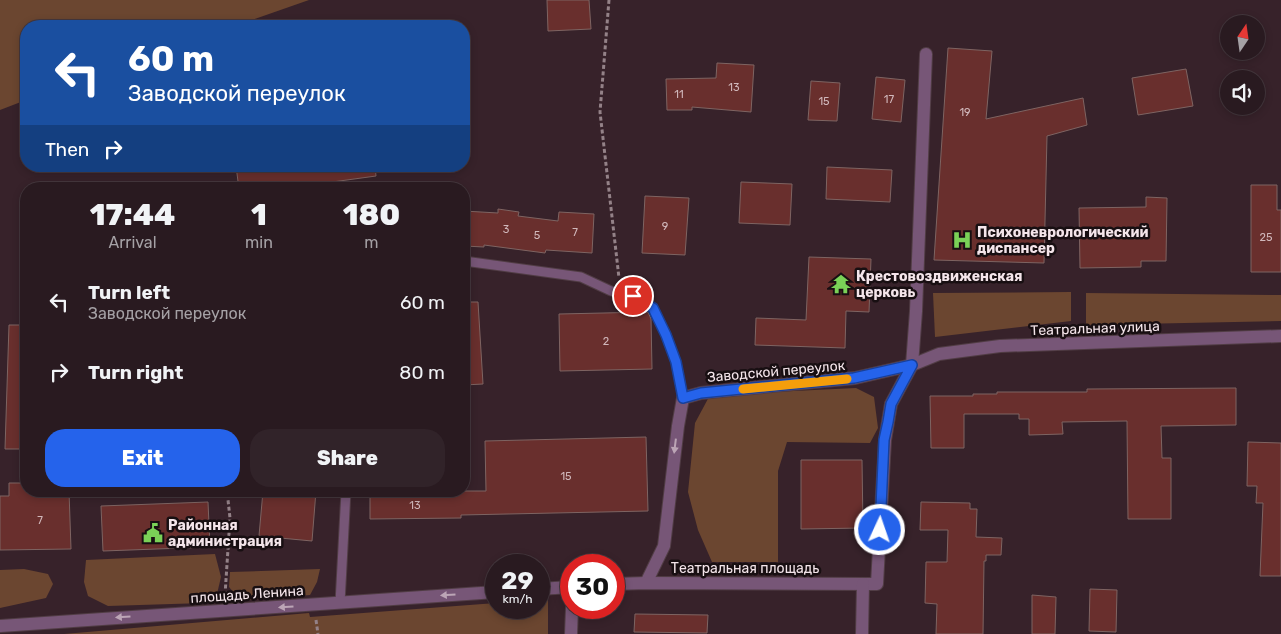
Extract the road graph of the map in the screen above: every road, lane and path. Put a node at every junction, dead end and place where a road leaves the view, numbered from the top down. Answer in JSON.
{"nodes":[{"id":1,"x":609,"y":0,"type":"edge"},
{"id":2,"x":926,"y":54,"type":"dead end"},
{"id":3,"x":470,"y":262,"type":"edge"},
{"id":4,"x":633,"y":296,"type":"junction"},
{"id":5,"x":1281,"y":336,"type":"edge"},
{"id":6,"x":912,"y":365,"type":"junction"},
{"id":7,"x":683,"y":398,"type":"junction"},
{"id":8,"x":228,"y":497,"type":"edge"},
{"id":9,"x":346,"y":497,"type":"edge"},
{"id":10,"x":646,"y":583,"type":"junction"},
{"id":11,"x":625,"y":584,"type":"edge"},
{"id":12,"x":863,"y":584,"type":"junction"},
{"id":13,"x":485,"y":593,"type":"edge"},
{"id":14,"x":340,"y":603,"type":"junction"},
{"id":15,"x":224,"y":611,"type":"junction"},
{"id":16,"x":572,"y":619,"type":"edge"},
{"id":17,"x":0,"y":626,"type":"edge"},
{"id":18,"x":571,"y":634,"type":"edge"},
{"id":19,"x":862,"y":634,"type":"edge"}],
"edges":[{"from":1,"to":4,"type":"path"},
{"from":2,"to":6,"type":"street"},
{"from":3,"to":4,"type":"lane"},
{"from":4,"to":7,"type":"lane"},
{"from":5,"to":6,"type":"street","name":"Театральная улица"},
{"from":6,"to":7,"type":"street","name":"Заводской переулок"},
{"from":6,"to":12,"type":"street","name":"Театральная площадь"},
{"from":7,"to":10,"type":"street","one_way":true},
{"from":8,"to":15,"type":"path"},
{"from":9,"to":14,"type":"lane"},
{"from":10,"to":11,"type":"street","name":"Театральная площадь"},
{"from":10,"to":12,"type":"street","name":"Театральная площадь"},
{"from":12,"to":19,"type":"street"},
{"from":13,"to":14,"type":"street","name":"площадь Ленина","one_way":true},
{"from":14,"to":15,"type":"street","name":"площадь Ленина","one_way":true},
{"from":15,"to":17,"type":"street","name":"площадь Ленина","one_way":true},
{"from":16,"to":18,"type":"street"}]}
